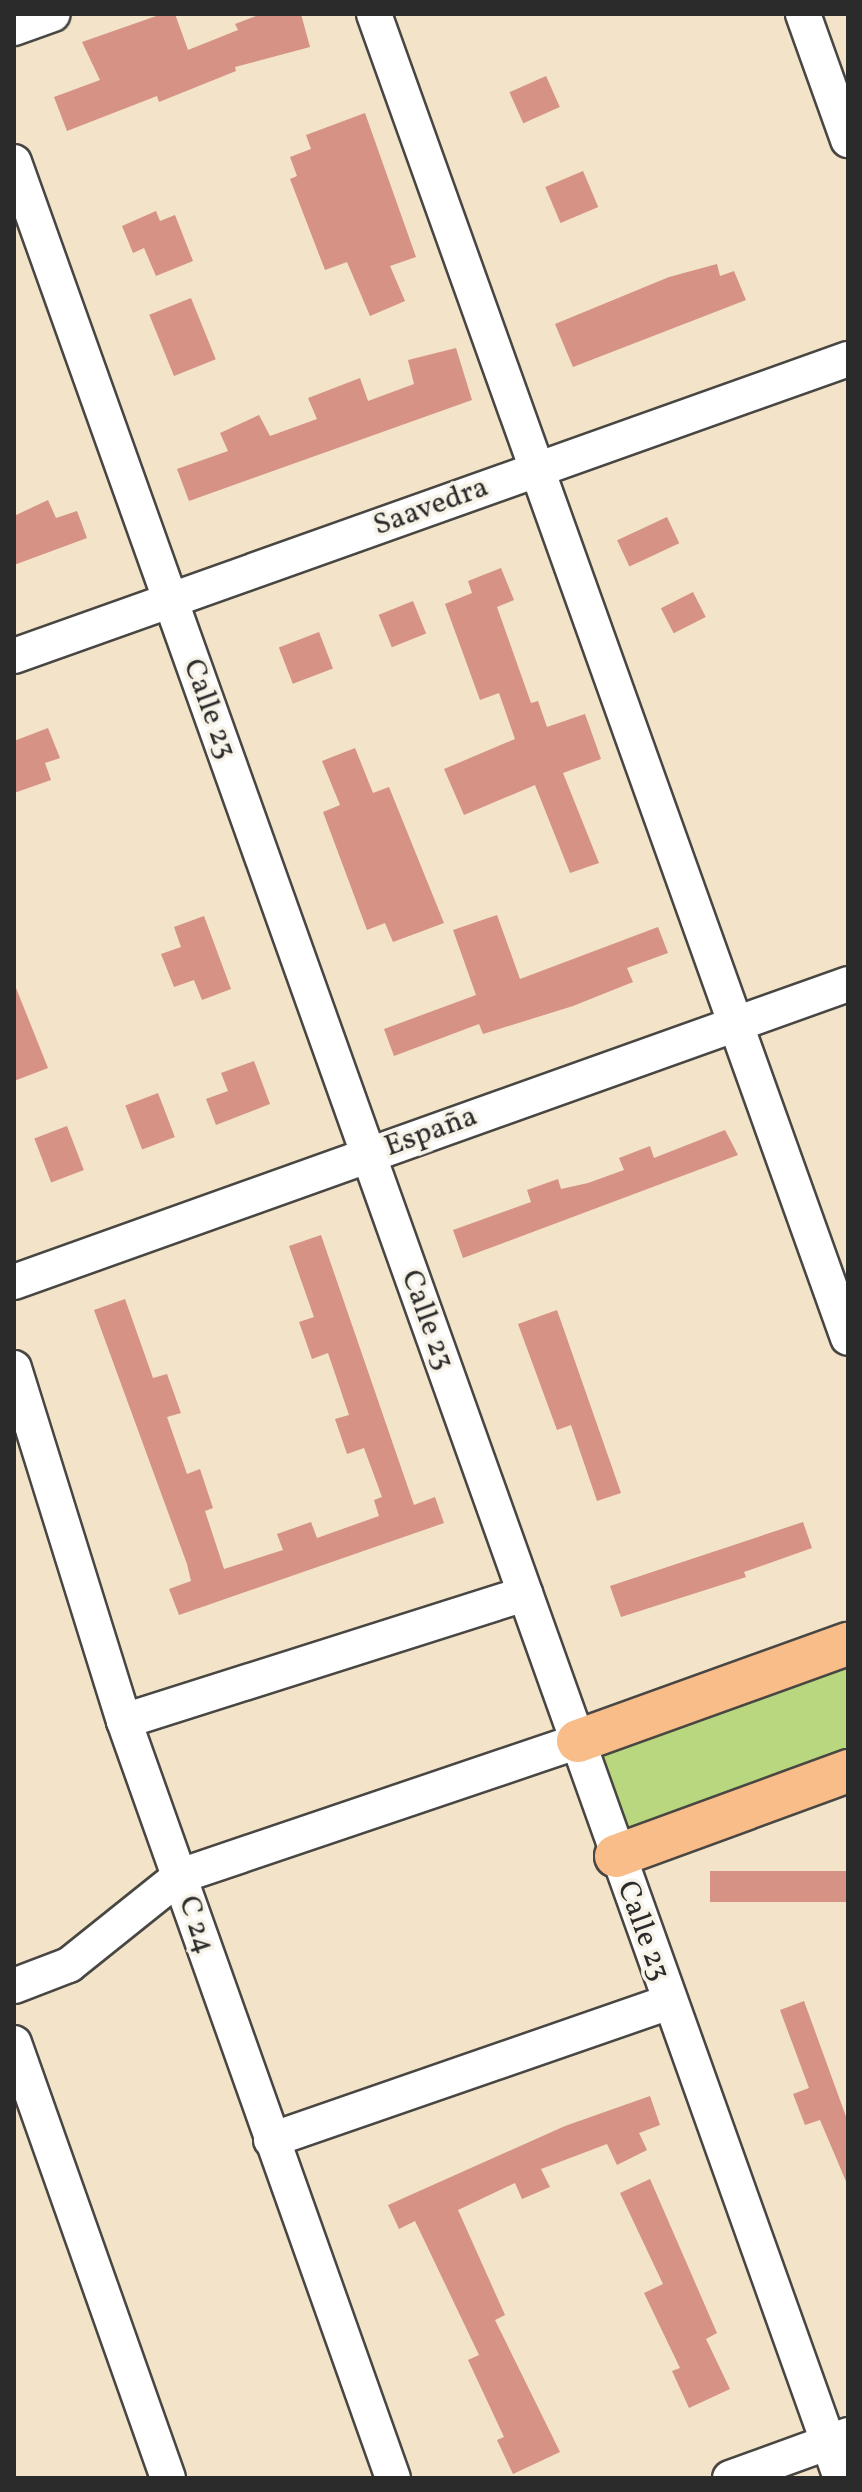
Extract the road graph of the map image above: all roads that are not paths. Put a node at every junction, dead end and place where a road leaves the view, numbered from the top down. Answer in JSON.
{"nodes":[{"id":1,"x":53,"y":14,"type":"edge"},
{"id":2,"x":374,"y":14,"type":"edge"},
{"id":3,"x":803,"y":14,"type":"edge"},
{"id":4,"x":14,"y":28,"type":"edge"},
{"id":5,"x":848,"y":140,"type":"edge"},
{"id":6,"x":14,"y":162,"type":"edge"},
{"id":7,"x":848,"y":359,"type":"edge"},
{"id":8,"x":537,"y":469,"type":"junction"},
{"id":9,"x":170,"y":600,"type":"junction"},
{"id":10,"x":14,"y":656,"type":"edge"},
{"id":11,"x":848,"y":984,"type":"edge"},
{"id":12,"x":736,"y":1024,"type":"junction"},
{"id":13,"x":369,"y":1155,"type":"junction"},
{"id":14,"x":14,"y":1282,"type":"edge"},
{"id":15,"x":848,"y":1338,"type":"edge"},
{"id":16,"x":14,"y":1368,"type":"edge"},
{"id":17,"x":525,"y":1594,"type":"junction"},
{"id":18,"x":848,"y":1644,"type":"edge"},
{"id":19,"x":124,"y":1721,"type":"junction"},
{"id":20,"x":578,"y":1741,"type":"junction"},
{"id":21,"x":848,"y":1771,"type":"edge"},
{"id":22,"x":616,"y":1856,"type":"junction"},
{"id":23,"x":180,"y":1876,"type":"junction"},
{"id":24,"x":14,"y":1986,"type":"edge"},
{"id":25,"x":670,"y":2002,"type":"junction"},
{"id":26,"x":14,"y":2043,"type":"edge"},
{"id":27,"x":271,"y":2140,"type":"junction"},
{"id":28,"x":838,"y":2438,"type":"edge"},
{"id":29,"x":168,"y":2478,"type":"edge"},
{"id":30,"x":393,"y":2478,"type":"edge"},
{"id":31,"x":730,"y":2478,"type":"edge"},
{"id":32,"x":841,"y":2478,"type":"edge"}],
"edges":[{"from":1,"to":4,"type":"street"},
{"from":2,"to":8,"type":"street"},
{"from":3,"to":5,"type":"street"},
{"from":6,"to":9,"type":"street","name":"Calle 23"},
{"from":7,"to":8,"type":"street","name":"Saavedra"},
{"from":8,"to":9,"type":"street","name":"Saavedra"},
{"from":8,"to":12,"type":"street"},
{"from":9,"to":10,"type":"street","name":"Saavedra"},
{"from":9,"to":13,"type":"street","name":"Calle 23"},
{"from":11,"to":12,"type":"street","name":"España"},
{"from":12,"to":13,"type":"street","name":"España"},
{"from":12,"to":15,"type":"street"},
{"from":13,"to":14,"type":"street","name":"España"},
{"from":13,"to":17,"type":"street","name":"Calle 23"},
{"from":16,"to":19,"type":"street","name":"C 24"},
{"from":17,"to":19,"type":"street"},
{"from":17,"to":20,"type":"street","name":"Calle 23"},
{"from":18,"to":20,"type":"main road"},
{"from":19,"to":23,"type":"street","name":"C 24"},
{"from":20,"to":22,"type":"street","name":"Calle 23"},
{"from":20,"to":23,"type":"street"},
{"from":21,"to":22,"type":"main road"},
{"from":22,"to":25,"type":"street","name":"Calle 23"},
{"from":23,"to":24,"type":"street"},
{"from":23,"to":27,"type":"street","name":"C 24"},
{"from":25,"to":27,"type":"street"},
{"from":25,"to":28,"type":"street","name":"Calle 23"},
{"from":26,"to":29,"type":"street"},
{"from":27,"to":30,"type":"street","name":"C 24"},
{"from":28,"to":31,"type":"street"},
{"from":28,"to":32,"type":"street","name":"Calle 23"}]}
